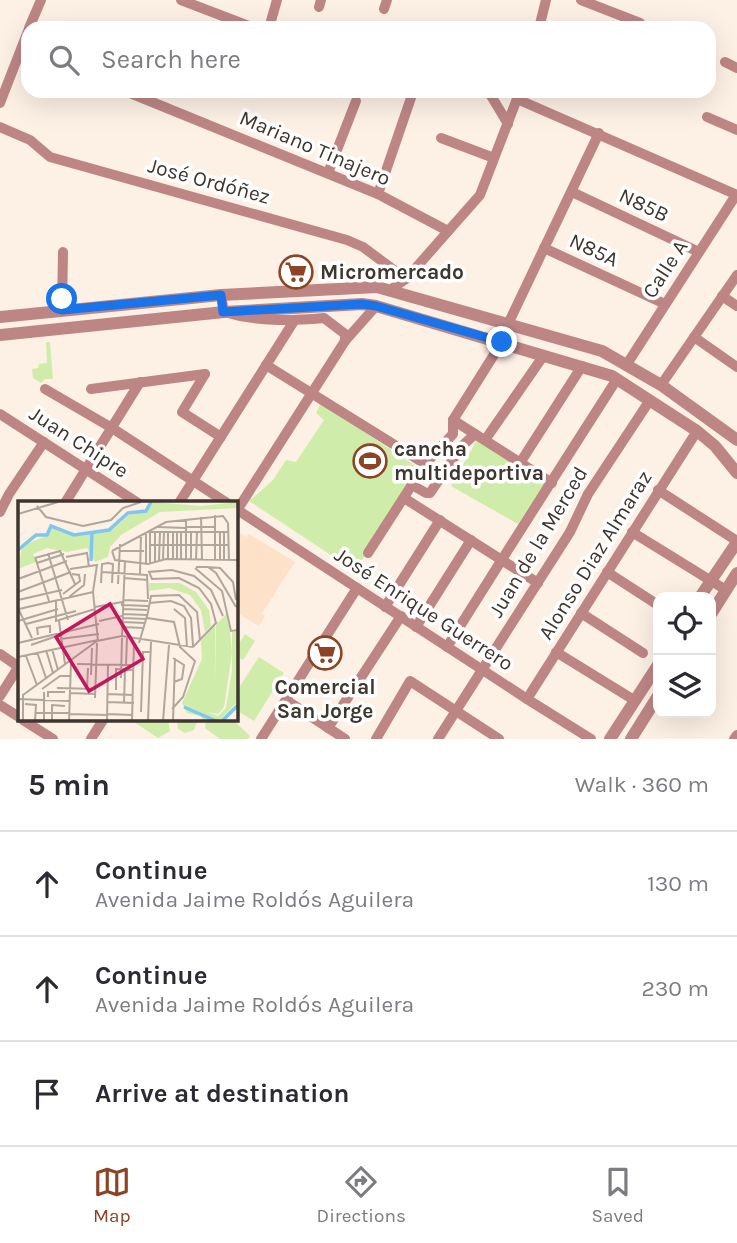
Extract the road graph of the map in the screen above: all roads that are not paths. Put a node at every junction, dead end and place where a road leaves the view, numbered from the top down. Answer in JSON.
{"nodes":[{"id":1,"x":41,"y":0,"type":"edge"},
{"id":2,"x":181,"y":0,"type":"edge"},
{"id":3,"x":277,"y":0,"type":"edge"},
{"id":4,"x":546,"y":0,"type":"edge"},
{"id":5,"x":581,"y":0,"type":"edge"},
{"id":6,"x":197,"y":3,"type":"edge"},
{"id":7,"x":33,"y":21,"type":"edge"},
{"id":8,"x":238,"y":21,"type":"edge"},
{"id":9,"x":271,"y":21,"type":"edge"},
{"id":10,"x":541,"y":21,"type":"edge"},
{"id":11,"x":635,"y":21,"type":"edge"},
{"id":12,"x":21,"y":56,"type":"edge"},
{"id":13,"x":725,"y":62,"type":"dead end"},
{"id":14,"x":737,"y":68,"type":"edge"},
{"id":15,"x":142,"y":98,"type":"edge"},
{"id":16,"x":411,"y":98,"type":"edge"},
{"id":17,"x":492,"y":98,"type":"edge"},
{"id":18,"x":518,"y":98,"type":"edge"},
{"id":19,"x":525,"y":98,"type":"edge"},
{"id":20,"x":356,"y":101,"type":"dead end"},
{"id":21,"x":0,"y":103,"type":"edge"},
{"id":22,"x":707,"y":117,"type":"dead end"},
{"id":23,"x":508,"y":124,"type":"junction"},
{"id":24,"x":0,"y":127,"type":"edge"},
{"id":25,"x":737,"y":130,"type":"edge"},
{"id":26,"x":599,"y":133,"type":"junction"},
{"id":27,"x":441,"y":138,"type":"dead end"},
{"id":28,"x":494,"y":158,"type":"junction"},
{"id":29,"x":328,"y":173,"type":"junction"},
{"id":30,"x":572,"y":192,"type":"junction"},
{"id":31,"x":378,"y":194,"type":"junction"},
{"id":32,"x":736,"y":195,"type":"edge"},
{"id":33,"x":448,"y":231,"type":"junction"},
{"id":34,"x":544,"y":248,"type":"junction"},
{"id":35,"x":64,"y":252,"type":"dead end"},
{"id":36,"x":699,"y":252,"type":"junction"},
{"id":37,"x":737,"y":275,"type":"edge"},
{"id":38,"x":406,"y":279,"type":"junction"},
{"id":39,"x":390,"y":290,"type":"junction"},
{"id":40,"x":221,"y":295,"type":"junction"},
{"id":41,"x":722,"y":296,"type":"junction"},
{"id":42,"x":148,"y":302,"type":"junction"},
{"id":43,"x":665,"y":304,"type":"junction"},
{"id":44,"x":376,"y":306,"type":"junction"},
{"id":45,"x":737,"y":306,"type":"edge"},
{"id":46,"x":62,"y":310,"type":"junction"},
{"id":47,"x":223,"y":312,"type":"junction"},
{"id":48,"x":0,"y":317,"type":"edge"},
{"id":49,"x":150,"y":320,"type":"junction"},
{"id":50,"x":294,"y":320,"type":"junction"},
{"id":51,"x":508,"y":324,"type":"junction"},
{"id":52,"x":0,"y":335,"type":"edge"},
{"id":53,"x":694,"y":337,"type":"junction"},
{"id":54,"x":345,"y":341,"type":"junction"},
{"id":55,"x":502,"y":342,"type":"junction"},
{"id":56,"x":544,"y":355,"type":"junction"},
{"id":57,"x":627,"y":364,"type":"junction"},
{"id":58,"x":266,"y":365,"type":"junction"},
{"id":59,"x":582,"y":366,"type":"junction"},
{"id":60,"x":737,"y":367,"type":"edge"},
{"id":61,"x":617,"y":379,"type":"junction"},
{"id":62,"x":140,"y":382,"type":"junction"},
{"id":63,"x":661,"y":385,"type":"junction"},
{"id":64,"x":45,"y":389,"type":"dead end"},
{"id":65,"x":91,"y":389,"type":"dead end"},
{"id":66,"x":313,"y":392,"type":"junction"},
{"id":67,"x":650,"y":400,"type":"junction"},
{"id":68,"x":1,"y":418,"type":"edge"},
{"id":69,"x":454,"y":426,"type":"junction"},
{"id":70,"x":112,"y":428,"type":"junction"},
{"id":71,"x":697,"y":431,"type":"junction"},
{"id":72,"x":221,"y":437,"type":"junction"},
{"id":73,"x":480,"y":437,"type":"junction"},
{"id":74,"x":737,"y":440,"type":"edge"},
{"id":75,"x":44,"y":442,"type":"junction"},
{"id":76,"x":462,"y":446,"type":"junction"},
{"id":77,"x":426,"y":463,"type":"junction"},
{"id":78,"x":520,"y":463,"type":"junction"},
{"id":79,"x":87,"y":470,"type":"junction"},
{"id":80,"x":737,"y":473,"type":"edge"},
{"id":81,"x":443,"y":475,"type":"junction"},
{"id":82,"x":194,"y":481,"type":"junction"},
{"id":83,"x":552,"y":483,"type":"junction"},
{"id":84,"x":412,"y":485,"type":"junction"},
{"id":85,"x":658,"y":490,"type":"junction"},
{"id":86,"x":404,"y":498,"type":"junction"},
{"id":87,"x":66,"y":501,"type":"edge"},
{"id":88,"x":131,"y":501,"type":"edge"},
{"id":89,"x":180,"y":501,"type":"edge"},
{"id":90,"x":224,"y":501,"type":"edge"},
{"id":91,"x":238,"y":508,"type":"edge"},
{"id":92,"x":238,"y":511,"type":"edge"},
{"id":93,"x":0,"y":512,"type":"edge"},
{"id":94,"x":440,"y":520,"type":"junction"},
{"id":95,"x":632,"y":532,"type":"junction"},
{"id":96,"x":471,"y":540,"type":"junction"},
{"id":97,"x":737,"y":542,"type":"edge"},
{"id":98,"x":368,"y":553,"type":"dead end"},
{"id":99,"x":501,"y":560,"type":"junction"},
{"id":100,"x":607,"y":572,"type":"junction"},
{"id":101,"x":737,"y":573,"type":"edge"},
{"id":102,"x":710,"y":582,"type":"junction"},
{"id":103,"x":538,"y":583,"type":"junction"},
{"id":104,"x":357,"y":588,"type":"junction"},
{"id":105,"x":726,"y":590,"type":"junction"},
{"id":106,"x":703,"y":592,"type":"edge"},
{"id":107,"x":653,"y":602,"type":"edge"},
{"id":108,"x":716,"y":606,"type":"edge"},
{"id":109,"x":385,"y":607,"type":"junction"},
{"id":110,"x":581,"y":613,"type":"junction"},
{"id":111,"x":401,"y":616,"type":"junction"},
{"id":112,"x":416,"y":627,"type":"junction"},
{"id":113,"x":447,"y":647,"type":"junction"},
{"id":114,"x":556,"y":652,"type":"junction"},
{"id":115,"x":643,"y":653,"type":"dead end"},
{"id":116,"x":0,"y":654,"type":"edge"},
{"id":117,"x":18,"y":665,"type":"edge"},
{"id":118,"x":18,"y":668,"type":"edge"},
{"id":119,"x":482,"y":670,"type":"junction"},
{"id":120,"x":653,"y":672,"type":"edge"},
{"id":121,"x":0,"y":696,"type":"edge"},
{"id":122,"x":527,"y":699,"type":"junction"},
{"id":123,"x":286,"y":700,"type":"junction"},
{"id":124,"x":634,"y":700,"type":"junction"},
{"id":125,"x":653,"y":704,"type":"edge"},
{"id":126,"x":0,"y":705,"type":"edge"},
{"id":127,"x":456,"y":711,"type":"junction"},
{"id":128,"x":18,"y":716,"type":"edge"},
{"id":129,"x":27,"y":722,"type":"edge"},
{"id":130,"x":101,"y":722,"type":"edge"},
{"id":131,"x":328,"y":728,"type":"junction"},
{"id":132,"x":737,"y":734,"type":"edge"},
{"id":133,"x":266,"y":737,"type":"edge"},
{"id":134,"x":53,"y":739,"type":"edge"},
{"id":135,"x":91,"y":739,"type":"edge"},
{"id":136,"x":345,"y":739,"type":"edge"},
{"id":137,"x":376,"y":739,"type":"edge"},
{"id":138,"x":438,"y":739,"type":"edge"},
{"id":139,"x":498,"y":739,"type":"edge"},
{"id":140,"x":591,"y":739,"type":"edge"},
{"id":141,"x":610,"y":739,"type":"edge"},
{"id":142,"x":631,"y":739,"type":"edge"},
{"id":143,"x":734,"y":739,"type":"edge"}],
"edges":[{"from":1,"to":7,"type":"street"},
{"from":2,"to":6,"type":"street"},
{"from":3,"to":9,"type":"street"},
{"from":4,"to":10,"type":"street"},
{"from":5,"to":11,"type":"street"},
{"from":6,"to":8,"type":"street"},
{"from":12,"to":21,"type":"street"},
{"from":13,"to":14,"type":"street"},
{"from":15,"to":29,"type":"street","name":"Mariano Tinajero"},
{"from":16,"to":31,"type":"street"},
{"from":17,"to":23,"type":"street"},
{"from":18,"to":23,"type":"street"},
{"from":19,"to":26,"type":"street"},
{"from":20,"to":29,"type":"street"},
{"from":22,"to":25,"type":"street"},
{"from":23,"to":28,"type":"street"},
{"from":24,"to":38,"type":"street","name":"José Ordóñez"},
{"from":26,"to":30,"type":"street"},
{"from":26,"to":32,"type":"street"},
{"from":27,"to":28,"type":"street"},
{"from":28,"to":33,"type":"street"},
{"from":29,"to":31,"type":"street","name":"Mariano Tinajero"},
{"from":30,"to":34,"type":"street"},
{"from":30,"to":36,"type":"street","name":"N85B"},
{"from":31,"to":33,"type":"street","name":"Mariano Tinajero"},
{"from":32,"to":36,"type":"street","name":"Calle A"},
{"from":33,"to":38,"type":"street"},
{"from":34,"to":43,"type":"street","name":"N85A"},
{"from":34,"to":51,"type":"street"},
{"from":35,"to":46,"type":"street"},
{"from":36,"to":43,"type":"street","name":"Calle A"},
{"from":37,"to":41,"type":"street"},
{"from":38,"to":39,"type":"street"},
{"from":39,"to":40,"type":"street"},
{"from":39,"to":51,"type":"street"},
{"from":40,"to":42,"type":"street"},
{"from":40,"to":47,"type":"street"},
{"from":41,"to":45,"type":"street"},
{"from":41,"to":53,"type":"street"},
{"from":42,"to":46,"type":"street"},
{"from":42,"to":49,"type":"street"},
{"from":43,"to":57,"type":"street","name":"Calle A"},
{"from":44,"to":47,"type":"street"},
{"from":44,"to":54,"type":"street"},
{"from":44,"to":55,"type":"street"},
{"from":46,"to":48,"type":"street"},
{"from":47,"to":49,"type":"street"},
{"from":47,"to":50,"type":"street"},
{"from":49,"to":52,"type":"street"},
{"from":50,"to":54,"type":"street"},
{"from":50,"to":58,"type":"street"},
{"from":51,"to":57,"type":"street"},
{"from":53,"to":60,"type":"street"},
{"from":53,"to":63,"type":"street"},
{"from":54,"to":66,"type":"street"},
{"from":55,"to":56,"type":"street"},
{"from":55,"to":69,"type":"street"},
{"from":56,"to":59,"type":"street"},
{"from":56,"to":73,"type":"street"},
{"from":57,"to":63,"type":"street"},
{"from":58,"to":66,"type":"street"},
{"from":58,"to":72,"type":"street"},
{"from":59,"to":61,"type":"street"},
{"from":59,"to":78,"type":"street"},
{"from":61,"to":67,"type":"street"},
{"from":61,"to":83,"type":"street"},
{"from":62,"to":65,"type":"street"},
{"from":62,"to":70,"type":"street"},
{"from":62,"to":72,"type":"street"},
{"from":63,"to":74,"type":"street"},
{"from":64,"to":70,"type":"street"},
{"from":66,"to":77,"type":"street"},
{"from":66,"to":91,"type":"street"},
{"from":67,"to":71,"type":"street"},
{"from":67,"to":103,"type":"street","name":"Juan de la Merced"},
{"from":68,"to":75,"type":"street","name":"Juan Chipre"},
{"from":69,"to":73,"type":"street"},
{"from":69,"to":76,"type":"street"},
{"from":69,"to":77,"type":"street"},
{"from":70,"to":79,"type":"street"},
{"from":70,"to":82,"type":"street"},
{"from":71,"to":80,"type":"street"},
{"from":71,"to":85,"type":"street","name":"Alonso Diaz Almaraz"},
{"from":72,"to":82,"type":"street"},
{"from":73,"to":76,"type":"street"},
{"from":73,"to":78,"type":"street"},
{"from":75,"to":79,"type":"street","name":"Juan Chipre"},
{"from":75,"to":93,"type":"street"},
{"from":76,"to":81,"type":"street"},
{"from":77,"to":81,"type":"street"},
{"from":77,"to":84,"type":"street"},
{"from":78,"to":83,"type":"street"},
{"from":79,"to":87,"type":"street"},
{"from":79,"to":88,"type":"street","name":"Juan Chipre"},
{"from":81,"to":84,"type":"street"},
{"from":82,"to":89,"type":"street"},
{"from":82,"to":90,"type":"street"},
{"from":83,"to":99,"type":"street"},
{"from":84,"to":86,"type":"street"},
{"from":85,"to":95,"type":"street","name":"Alonso Diaz Almaraz"},
{"from":85,"to":97,"type":"street"},
{"from":86,"to":94,"type":"street"},
{"from":86,"to":98,"type":"street"},
{"from":92,"to":104,"type":"street","name":"José Enrique Guerrero"},
{"from":94,"to":96,"type":"street"},
{"from":94,"to":109,"type":"street"},
{"from":95,"to":100,"type":"street","name":"Alonso Diaz Almaraz"},
{"from":95,"to":102,"type":"street"},
{"from":96,"to":99,"type":"street"},
{"from":96,"to":112,"type":"street"},
{"from":97,"to":102,"type":"street"},
{"from":99,"to":103,"type":"street"},
{"from":99,"to":113,"type":"street"},
{"from":100,"to":107,"type":"street"},
{"from":100,"to":110,"type":"street","name":"Alonso Diaz Almaraz"},
{"from":101,"to":105,"type":"street"},
{"from":102,"to":105,"type":"street"},
{"from":102,"to":106,"type":"street"},
{"from":103,"to":119,"type":"street","name":"Juan de la Merced"},
{"from":104,"to":109,"type":"street","name":"José Enrique Guerrero"},
{"from":104,"to":123,"type":"street"},
{"from":105,"to":108,"type":"street"},
{"from":109,"to":111,"type":"street","name":"José Enrique Guerrero"},
{"from":110,"to":114,"type":"street","name":"Alonso Diaz Almaraz"},
{"from":110,"to":115,"type":"street"},
{"from":111,"to":112,"type":"street","name":"José Enrique Guerrero"},
{"from":111,"to":131,"type":"street"},
{"from":112,"to":113,"type":"street","name":"José Enrique Guerrero"},
{"from":113,"to":119,"type":"street","name":"José Enrique Guerrero"},
{"from":114,"to":122,"type":"street","name":"Alonso Diaz Almaraz"},
{"from":114,"to":124,"type":"street"},
{"from":116,"to":117,"type":"street"},
{"from":118,"to":121,"type":"street"},
{"from":119,"to":122,"type":"street","name":"José Enrique Guerrero"},
{"from":119,"to":127,"type":"street","name":"Juan de la Merced"},
{"from":120,"to":124,"type":"street"},
{"from":122,"to":140,"type":"street","name":"José Enrique Guerrero"},
{"from":123,"to":131,"type":"street"},
{"from":123,"to":133,"type":"street"},
{"from":124,"to":141,"type":"street"},
{"from":125,"to":142,"type":"street"},
{"from":126,"to":128,"type":"street"},
{"from":127,"to":137,"type":"street"},
{"from":127,"to":138,"type":"street","name":"Juan de la Merced"},
{"from":127,"to":139,"type":"street"},
{"from":129,"to":134,"type":"street"},
{"from":130,"to":135,"type":"street"},
{"from":131,"to":136,"type":"street"},
{"from":132,"to":143,"type":"street"}]}
